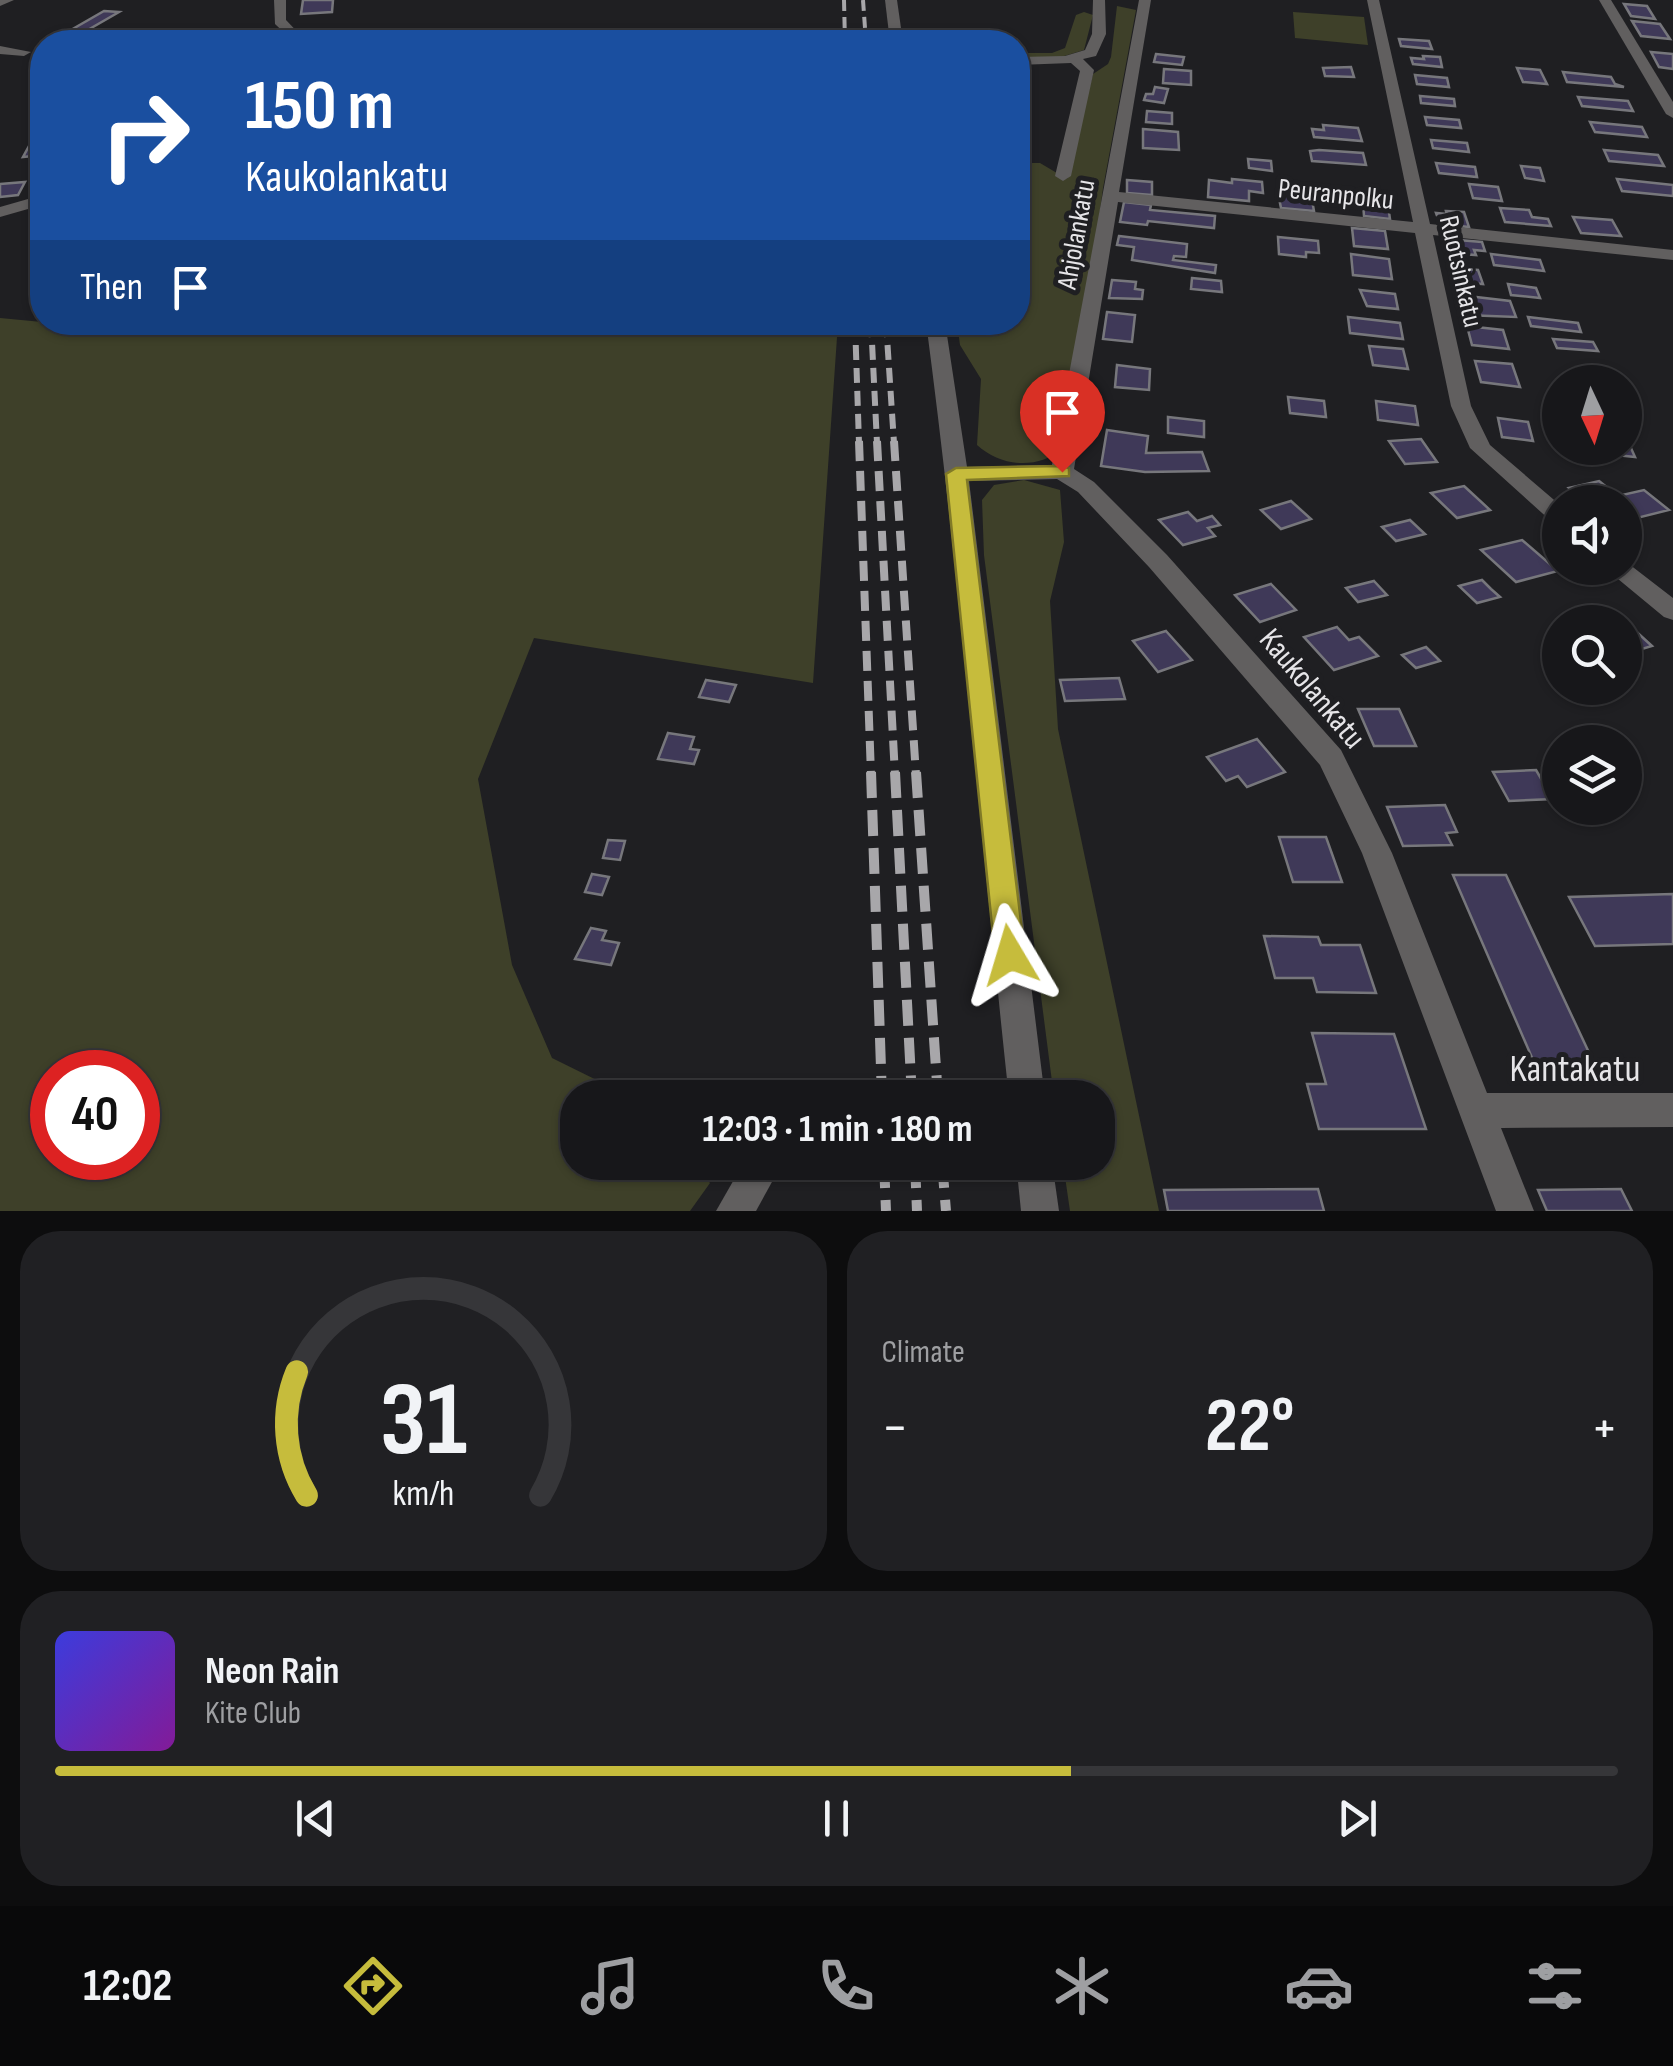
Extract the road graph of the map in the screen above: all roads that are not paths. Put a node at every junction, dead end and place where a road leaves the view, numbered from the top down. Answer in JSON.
{"nodes":[{"id":1,"x":8,"y":0,"type":"edge"},
{"id":2,"x":280,"y":0,"type":"edge"},
{"id":3,"x":891,"y":0,"type":"edge"},
{"id":4,"x":1373,"y":0,"type":"edge"},
{"id":5,"x":1605,"y":0,"type":"edge"},
{"id":6,"x":0,"y":2,"type":"edge"},
{"id":7,"x":1104,"y":2,"type":"edge"},
{"id":8,"x":1139,"y":3,"type":"edge"},
{"id":9,"x":289,"y":30,"type":"edge"},
{"id":10,"x":895,"y":30,"type":"edge"},
{"id":11,"x":0,"y":50,"type":"edge"},
{"id":12,"x":24,"y":52,"type":"dead end"},
{"id":13,"x":1076,"y":59,"type":"junction"},
{"id":14,"x":1030,"y":61,"type":"edge"},
{"id":15,"x":1673,"y":114,"type":"edge"},
{"id":16,"x":1064,"y":176,"type":"dead end"},
{"id":17,"x":1112,"y":196,"type":"junction"},
{"id":18,"x":30,"y":203,"type":"edge"},
{"id":19,"x":0,"y":212,"type":"edge"},
{"id":20,"x":1422,"y":230,"type":"junction"},
{"id":21,"x":1673,"y":255,"type":"edge"},
{"id":22,"x":937,"y":335,"type":"edge"},
{"id":23,"x":1062,"y":472,"type":"junction"},
{"id":24,"x":956,"y":474,"type":"junction"},
{"id":25,"x":1542,"y":502,"type":"edge"},
{"id":26,"x":1642,"y":585,"type":"edge"},
{"id":27,"x":1673,"y":611,"type":"edge"},
{"id":28,"x":1025,"y":1080,"type":"edge"},
{"id":29,"x":1673,"y":1110,"type":"edge"},
{"id":30,"x":1477,"y":1111,"type":"junction"},
{"id":31,"x":754,"y":1180,"type":"edge"},
{"id":32,"x":1036,"y":1180,"type":"edge"},
{"id":33,"x":735,"y":1211,"type":"edge"},
{"id":34,"x":1040,"y":1211,"type":"edge"},
{"id":35,"x":1515,"y":1211,"type":"edge"}],
"edges":[{"from":1,"to":6,"type":"street"},
{"from":2,"to":9,"type":"street"},
{"from":3,"to":10,"type":"street"},
{"from":4,"to":20,"type":"street","name":"Ruotsinkatu"},
{"from":5,"to":15,"type":"street"},
{"from":7,"to":13,"type":"street"},
{"from":8,"to":17,"type":"street","name":"Ahjolankatu"},
{"from":11,"to":12,"type":"street"},
{"from":13,"to":14,"type":"street"},
{"from":13,"to":16,"type":"street"},
{"from":17,"to":20,"type":"street","name":"Peuranpolku"},
{"from":17,"to":23,"type":"street","name":"Ahjolankatu"},
{"from":18,"to":19,"type":"street"},
{"from":20,"to":21,"type":"street","name":"Peuranpolku"},
{"from":20,"to":25,"type":"street","name":"Ruotsinkatu"},
{"from":22,"to":24,"type":"street"},
{"from":23,"to":24,"type":"street"},
{"from":23,"to":30,"type":"street","name":"Kaukolankatu"},
{"from":24,"to":28,"type":"street"},
{"from":26,"to":27,"type":"street"},
{"from":29,"to":30,"type":"street","name":"Kantakatu"},
{"from":30,"to":35,"type":"street","name":"Kaukolankatu"},
{"from":31,"to":33,"type":"street"},
{"from":32,"to":34,"type":"street"}]}
